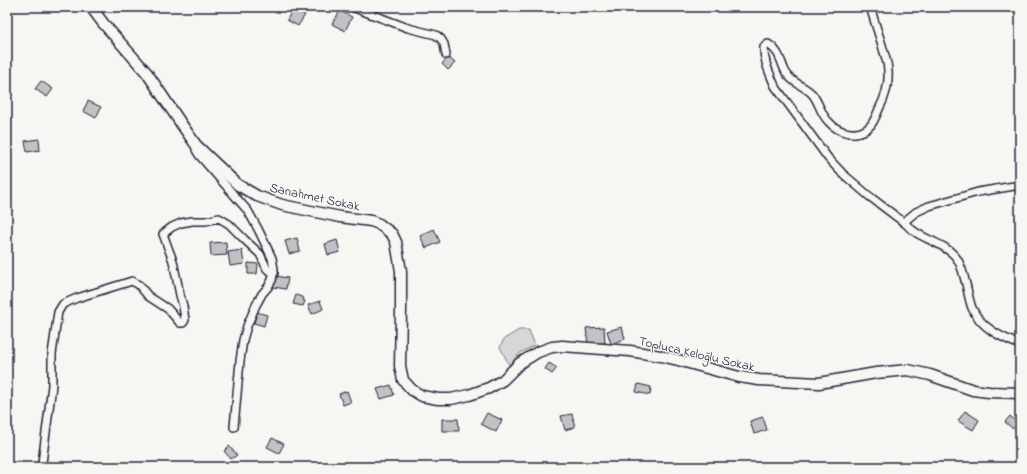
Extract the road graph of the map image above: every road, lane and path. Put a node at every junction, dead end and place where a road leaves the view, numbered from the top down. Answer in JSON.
{"nodes":[{"id":1,"x":91,"y":7,"type":"edge"},
{"id":2,"x":352,"y":7,"type":"edge"},
{"id":3,"x":870,"y":7,"type":"edge"},
{"id":4,"x":446,"y":55,"type":"dead end"},
{"id":5,"x":196,"y":145,"type":"junction"},
{"id":6,"x":1020,"y":185,"type":"edge"},
{"id":7,"x":906,"y":224,"type":"junction"},
{"id":8,"x":274,"y":273,"type":"junction"},
{"id":9,"x":1020,"y":345,"type":"edge"},
{"id":10,"x":407,"y":385,"type":"joint"},
{"id":11,"x":1020,"y":393,"type":"edge"},
{"id":12,"x":234,"y":427,"type":"dead end"},
{"id":13,"x":42,"y":467,"type":"edge"}],
"edges":[{"from":1,"to":5,"type":"street","name":"Sarıahmet Sokak"},
{"from":2,"to":4,"type":"street"},
{"from":3,"to":7,"type":"street"},
{"from":5,"to":8,"type":"street"},
{"from":5,"to":10,"type":"street","name":"Sarıahmet Sokak"},
{"from":6,"to":7,"type":"street"},
{"from":7,"to":9,"type":"street"},
{"from":8,"to":12,"type":"street"},
{"from":8,"to":13,"type":"street"},
{"from":10,"to":11,"type":"street","name":"Topluca Keloğlu Sokak"}]}
